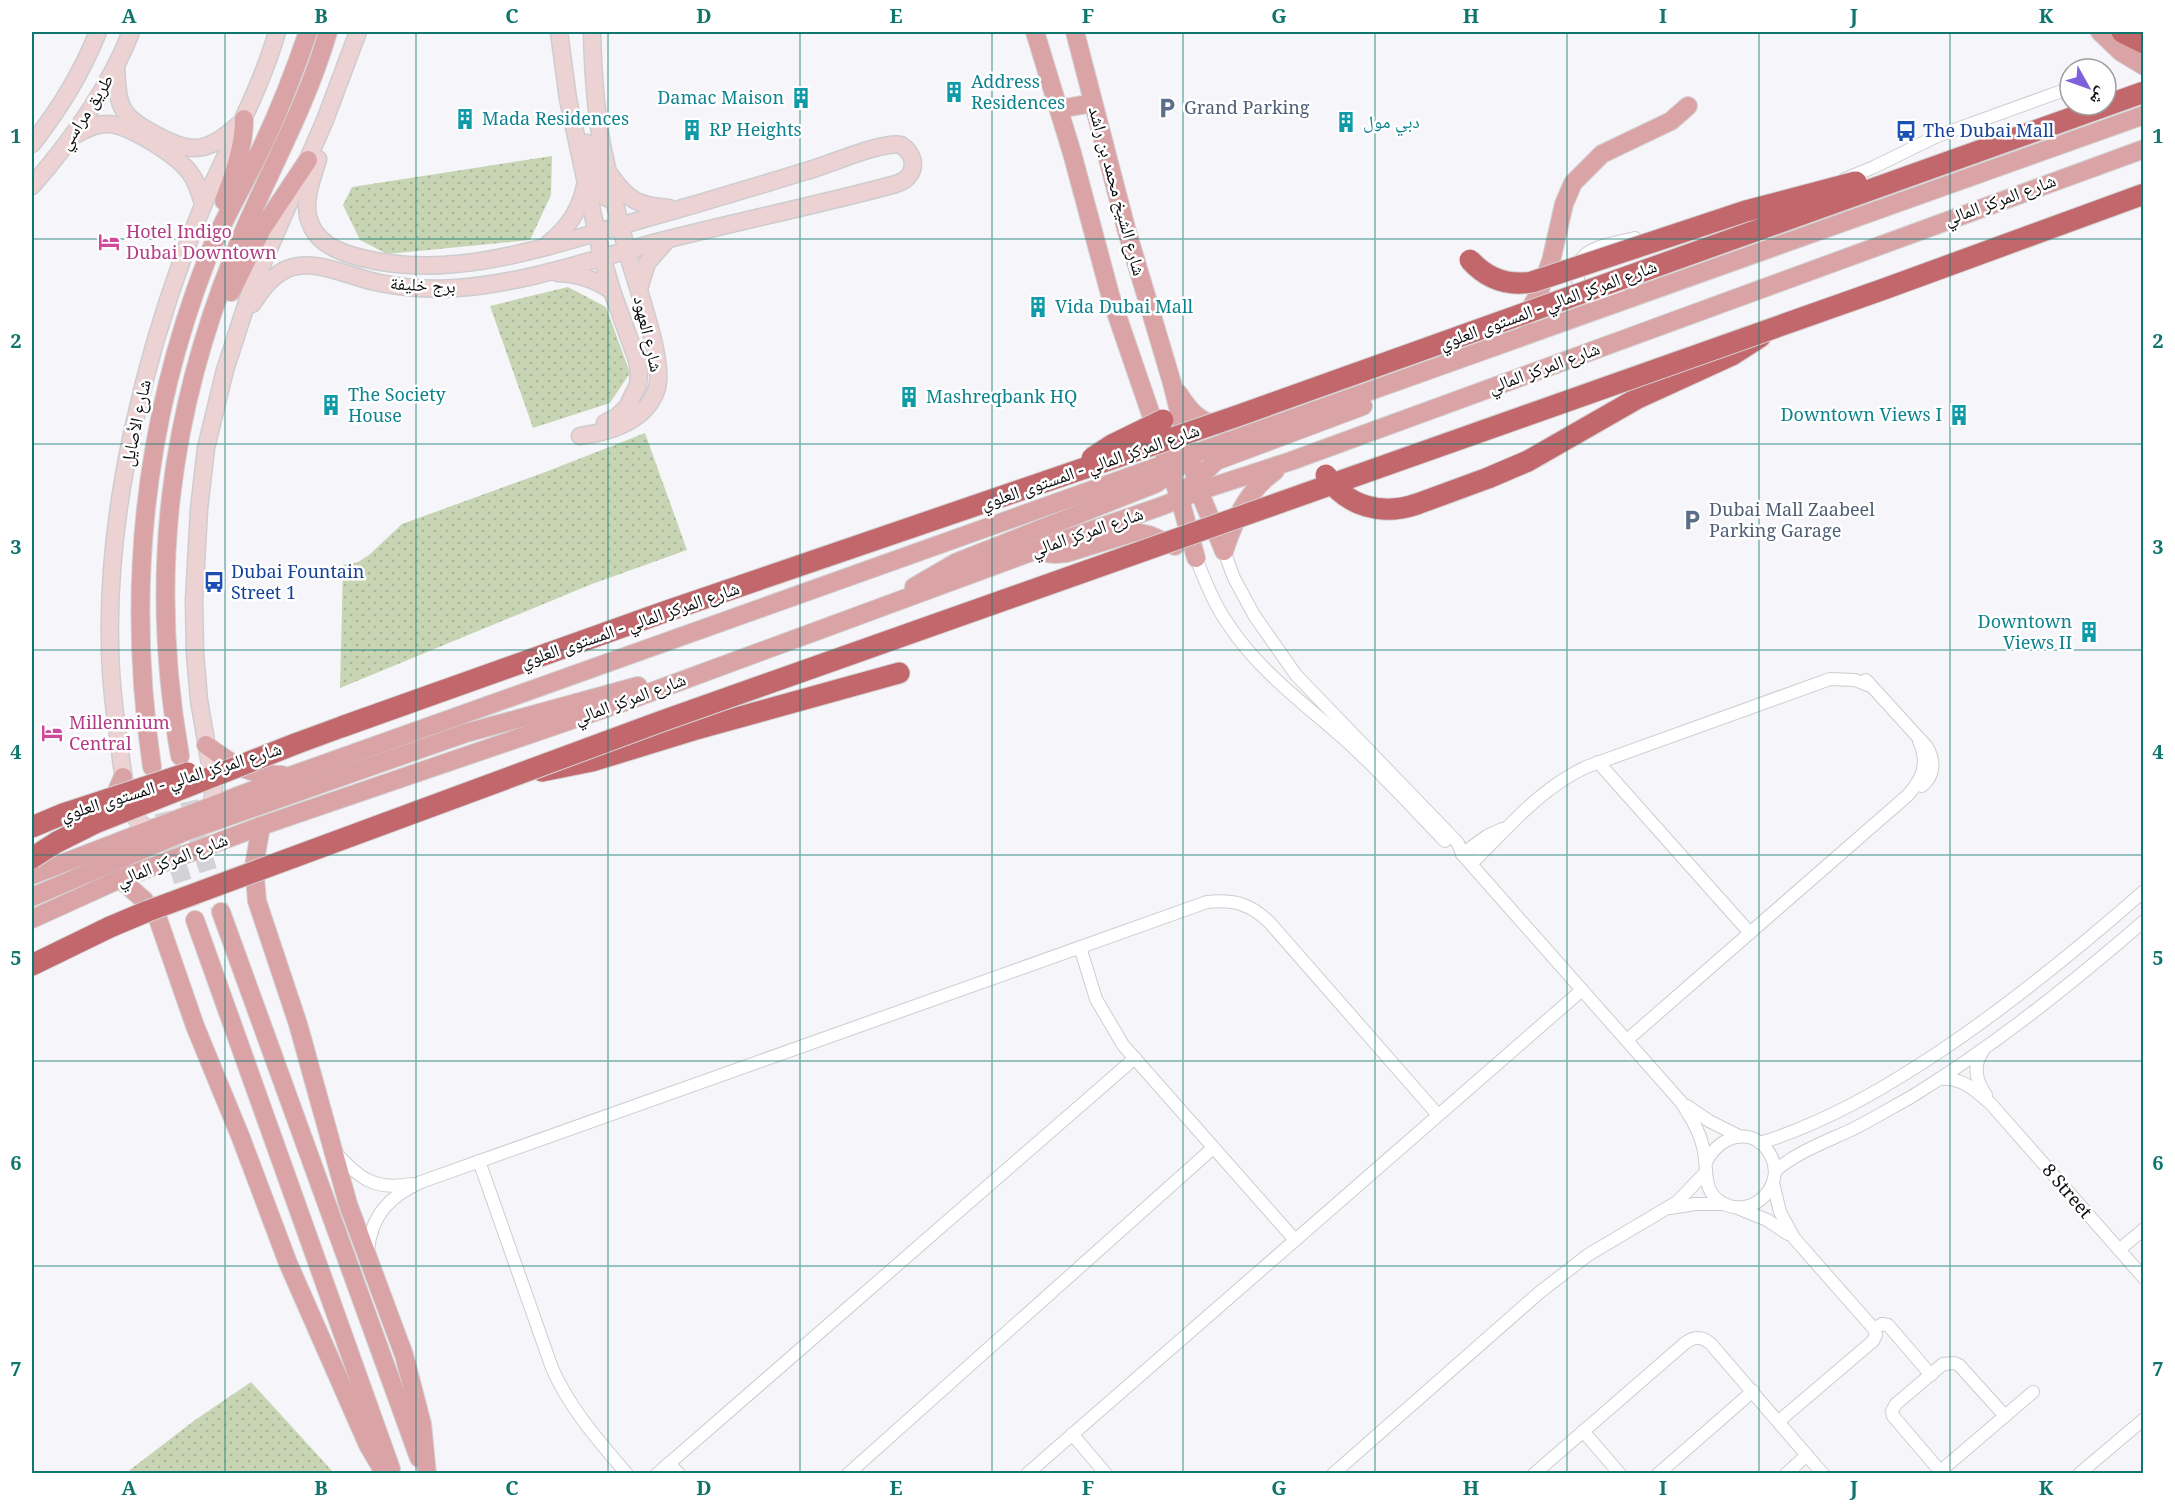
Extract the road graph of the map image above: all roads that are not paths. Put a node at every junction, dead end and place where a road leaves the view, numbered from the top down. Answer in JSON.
{"nodes":[{"id":1,"x":98,"y":32,"type":"edge"},
{"id":2,"x":131,"y":32,"type":"edge"},
{"id":3,"x":277,"y":32,"type":"edge"},
{"id":4,"x":308,"y":32,"type":"edge"},
{"id":5,"x":328,"y":32,"type":"edge"},
{"id":6,"x":358,"y":32,"type":"edge"},
{"id":7,"x":559,"y":32,"type":"edge"},
{"id":8,"x":592,"y":32,"type":"edge"},
{"id":9,"x":1035,"y":32,"type":"edge"},
{"id":10,"x":1075,"y":32,"type":"edge"},
{"id":11,"x":2100,"y":32,"type":"edge"},
{"id":12,"x":116,"y":64,"type":"junction"},
{"id":13,"x":2144,"y":66,"type":"edge"},
{"id":14,"x":563,"y":71,"type":"junction"},
{"id":15,"x":2058,"y":92,"type":"edge"},
{"id":16,"x":2144,"y":92,"type":"edge"},
{"id":17,"x":1093,"y":103,"type":"junction"},
{"id":18,"x":1688,"y":106,"type":"dead end"},
{"id":19,"x":1059,"y":109,"type":"junction"},
{"id":20,"x":2144,"y":115,"type":"edge"},
{"id":21,"x":2104,"y":117,"type":"edge"},
{"id":22,"x":244,"y":119,"type":"junction"},
{"id":23,"x":325,"y":120,"type":"junction"},
{"id":24,"x":2101,"y":130,"type":"junction"},
{"id":25,"x":2144,"y":136,"type":"edge"},
{"id":26,"x":72,"y":137,"type":"junction"},
{"id":27,"x":32,"y":144,"type":"edge"},
{"id":28,"x":2144,"y":149,"type":"edge"},
{"id":29,"x":308,"y":160,"type":"junction"},
{"id":30,"x":1922,"y":171,"type":"junction"},
{"id":31,"x":2079,"y":171,"type":"junction"},
{"id":32,"x":608,"y":172,"type":"junction"},
{"id":33,"x":585,"y":183,"type":"junction"},
{"id":34,"x":32,"y":186,"type":"edge"},
{"id":35,"x":613,"y":192,"type":"junction"},
{"id":36,"x":2144,"y":194,"type":"edge"},
{"id":37,"x":203,"y":204,"type":"junction"},
{"id":38,"x":682,"y":208,"type":"junction"},
{"id":39,"x":620,"y":226,"type":"junction"},
{"id":40,"x":668,"y":239,"type":"junction"},
{"id":41,"x":599,"y":245,"type":"junction"},
{"id":42,"x":539,"y":249,"type":"junction"},
{"id":43,"x":626,"y":250,"type":"junction"},
{"id":44,"x":207,"y":258,"type":"junction"},
{"id":45,"x":1470,"y":260,"type":"dead end"},
{"id":46,"x":545,"y":272,"type":"junction"},
{"id":47,"x":457,"y":288,"type":"junction"},
{"id":48,"x":612,"y":291,"type":"junction"},
{"id":49,"x":1646,"y":291,"type":"junction"},
{"id":50,"x":639,"y":293,"type":"junction"},
{"id":51,"x":241,"y":320,"type":"junction"},
{"id":52,"x":1770,"y":330,"type":"junction"},
{"id":53,"x":202,"y":344,"type":"junction"},
{"id":54,"x":1498,"y":346,"type":"junction"},
{"id":55,"x":1470,"y":356,"type":"junction"},
{"id":56,"x":1172,"y":383,"type":"junction"},
{"id":57,"x":1144,"y":397,"type":"junction"},
{"id":58,"x":1163,"y":420,"type":"dead end"},
{"id":59,"x":1273,"y":424,"type":"junction"},
{"id":60,"x":1189,"y":455,"type":"junction"},
{"id":61,"x":1216,"y":461,"type":"junction"},
{"id":62,"x":1291,"y":461,"type":"junction"},
{"id":63,"x":1169,"y":468,"type":"junction"},
{"id":64,"x":1079,"y":471,"type":"junction"},
{"id":65,"x":1324,"y":472,"type":"dead end"},
{"id":66,"x":1152,"y":476,"type":"junction"},
{"id":67,"x":1228,"y":482,"type":"junction"},
{"id":68,"x":1197,"y":485,"type":"junction"},
{"id":69,"x":1096,"y":487,"type":"junction"},
{"id":70,"x":1180,"y":499,"type":"junction"},
{"id":71,"x":1034,"y":551,"type":"junction"},
{"id":72,"x":1224,"y":551,"type":"junction"},
{"id":73,"x":1197,"y":558,"type":"junction"},
{"id":74,"x":896,"y":601,"type":"junction"},
{"id":75,"x":728,"y":663,"type":"junction"},
{"id":76,"x":899,"y":673,"type":"dead end"},
{"id":77,"x":295,"y":744,"type":"junction"},
{"id":78,"x":206,"y":745,"type":"junction"},
{"id":79,"x":180,"y":756,"type":"tunnel mouth"},
{"id":80,"x":1598,"y":762,"type":"junction"},
{"id":81,"x":152,"y":767,"type":"tunnel mouth"},
{"id":82,"x":523,"y":773,"type":"junction"},
{"id":83,"x":290,"y":776,"type":"junction"},
{"id":84,"x":123,"y":777,"type":"junction"},
{"id":85,"x":212,"y":804,"type":"junction"},
{"id":86,"x":261,"y":826,"type":"junction"},
{"id":87,"x":32,"y":827,"type":"edge"},
{"id":88,"x":1504,"y":828,"type":"junction"},
{"id":89,"x":150,"y":829,"type":"junction"},
{"id":90,"x":184,"y":832,"type":"junction"},
{"id":91,"x":135,"y":844,"type":"junction"},
{"id":92,"x":1462,"y":854,"type":"junction"},
{"id":93,"x":41,"y":863,"type":"edge"},
{"id":94,"x":1471,"y":864,"type":"junction"},
{"id":95,"x":32,"y":875,"type":"edge"},
{"id":96,"x":120,"y":879,"type":"junction"},
{"id":97,"x":2144,"y":891,"type":"edge"},
{"id":98,"x":32,"y":897,"type":"edge"},
{"id":99,"x":221,"y":912,"type":"tunnel mouth"},
{"id":100,"x":32,"y":919,"type":"edge"},
{"id":101,"x":195,"y":920,"type":"tunnel mouth"},
{"id":102,"x":2144,"y":921,"type":"edge"},
{"id":103,"x":1750,"y":933,"type":"junction"},
{"id":104,"x":1080,"y":948,"type":"junction"},
{"id":105,"x":35,"y":965,"type":"edge"},
{"id":106,"x":1582,"y":990,"type":"junction"},
{"id":107,"x":1627,"y":1040,"type":"junction"},
{"id":108,"x":1986,"y":1048,"type":"junction"},
{"id":109,"x":1135,"y":1058,"type":"junction"},
{"id":110,"x":1939,"y":1079,"type":"junction"},
{"id":111,"x":1681,"y":1102,"type":"junction"},
{"id":112,"x":1991,"y":1104,"type":"junction"},
{"id":113,"x":1438,"y":1115,"type":"junction"},
{"id":114,"x":1739,"y":1137,"type":"junction"},
{"id":115,"x":1760,"y":1143,"type":"junction"},
{"id":116,"x":332,"y":1148,"type":"junction"},
{"id":117,"x":1214,"y":1148,"type":"junction"},
{"id":118,"x":479,"y":1161,"type":"junction"},
{"id":119,"x":1706,"y":1167,"type":"junction"},
{"id":120,"x":1774,"y":1177,"type":"junction"},
{"id":121,"x":421,"y":1182,"type":"junction"},
{"id":122,"x":1730,"y":1205,"type":"junction"},
{"id":123,"x":1665,"y":1209,"type":"junction"},
{"id":124,"x":2144,"y":1229,"type":"edge"},
{"id":125,"x":1794,"y":1238,"type":"junction"},
{"id":126,"x":1295,"y":1240,"type":"junction"},
{"id":127,"x":2120,"y":1250,"type":"junction"},
{"id":128,"x":368,"y":1259,"type":"junction"},
{"id":129,"x":2144,"y":1278,"type":"edge"},
{"id":130,"x":1874,"y":1329,"type":"junction"},
{"id":131,"x":1931,"y":1375,"type":"junction"},
{"id":132,"x":1753,"y":1391,"type":"junction"},
{"id":133,"x":2033,"y":1392,"type":"dead end"},
{"id":134,"x":2005,"y":1416,"type":"junction"},
{"id":135,"x":2144,"y":1419,"type":"edge"},
{"id":136,"x":1779,"y":1422,"type":"junction"},
{"id":137,"x":1583,"y":1431,"type":"junction"},
{"id":138,"x":1071,"y":1434,"type":"junction"},
{"id":139,"x":1808,"y":1455,"type":"junction"},
{"id":140,"x":669,"y":1463,"type":"junction"},
{"id":141,"x":1938,"y":1472,"type":"edge"},
{"id":142,"x":385,"y":1473,"type":"edge"},
{"id":143,"x":393,"y":1473,"type":"edge"},
{"id":144,"x":426,"y":1473,"type":"edge"},
{"id":145,"x":627,"y":1473,"type":"edge"},
{"id":146,"x":657,"y":1473,"type":"edge"},
{"id":147,"x":679,"y":1473,"type":"edge"},
{"id":148,"x":848,"y":1473,"type":"edge"},
{"id":149,"x":1027,"y":1473,"type":"edge"},
{"id":150,"x":1106,"y":1473,"type":"edge"},
{"id":151,"x":1333,"y":1473,"type":"edge"},
{"id":152,"x":1534,"y":1473,"type":"edge"},
{"id":153,"x":1620,"y":1473,"type":"edge"},
{"id":154,"x":1658,"y":1473,"type":"edge"},
{"id":155,"x":1786,"y":1473,"type":"edge"},
{"id":156,"x":1823,"y":1473,"type":"edge"},
{"id":157,"x":2079,"y":1473,"type":"edge"}],
"edges":[{"from":1,"to":27,"type":"street","name":"طريق مراسي"},
{"from":2,"to":12,"type":"street","name":"طريق مراسي"},
{"from":3,"to":22,"type":"street","name":"شارع الأصايل"},
{"from":4,"to":44,"type":"main road","name":"شارع الأصايل"},
{"from":5,"to":53,"type":"main road"},
{"from":6,"to":23,"type":"street"},
{"from":7,"to":14,"type":"street","name":"شارع العهود"},
{"from":8,"to":32,"type":"street","name":"شارع العهود"},
{"from":9,"to":19,"type":"main road","name":"شارع الشيخ محمد بن راشد"},
{"from":10,"to":17,"type":"main road","name":"شارع الشيخ محمد بن راشد"},
{"from":11,"to":13,"type":"main road"},
{"from":12,"to":22,"type":"street"},
{"from":12,"to":26,"type":"street","name":"طريق مراسي"},
{"from":14,"to":33,"type":"street","name":"شارع العهود"},
{"from":14,"to":35,"type":"street"},
{"from":15,"to":49,"type":"street"},
{"from":16,"to":30,"type":"highway","name":"شارع المركز المالي - المستوى العلوي","bridge":true},
{"from":17,"to":19,"type":"main road"},
{"from":17,"to":56,"type":"main road","name":"شارع الشيخ محمد بن راشد"},
{"from":18,"to":54,"type":"main road"},
{"from":19,"to":57,"type":"main road","name":"شارع الشيخ محمد بن راشد"},
{"from":20,"to":24,"type":"main road","name":"شارع المركز المالي"},
{"from":21,"to":24,"type":"street"},
{"from":22,"to":37,"type":"street","name":"شارع الأصايل"},
{"from":22,"to":44,"type":"main road"},
{"from":23,"to":29,"type":"street"},
{"from":23,"to":42,"type":"street"},
{"from":24,"to":49,"type":"main road","name":"شارع المركز المالي"},
{"from":25,"to":31,"type":"main road"},
{"from":26,"to":34,"type":"street","name":"طريق مراسي"},
{"from":26,"to":37,"type":"street"},
{"from":28,"to":31,"type":"main road","name":"شارع المركز المالي"},
{"from":29,"to":51,"type":"street"},
{"from":29,"to":53,"type":"main road"},
{"from":30,"to":45,"type":"highway","bridge":true},
{"from":30,"to":64,"type":"highway","name":"شارع المركز المالي - المستوى العلوي","bridge":true},
{"from":31,"to":62,"type":"main road","name":"شارع المركز المالي"},
{"from":32,"to":35,"type":"street","name":"شارع العهود"},
{"from":32,"to":38,"type":"street"},
{"from":33,"to":41,"type":"street","name":"شارع العهود"},
{"from":33,"to":42,"type":"street"},
{"from":35,"to":39,"type":"street","name":"شارع العهود"},
{"from":36,"to":52,"type":"highway","bridge":true},
{"from":37,"to":84,"type":"street","name":"شارع الأصايل"},
{"from":38,"to":39,"type":"street"},
{"from":38,"to":40,"type":"street","name":"برج خليفة"},
{"from":39,"to":41,"type":"street"},
{"from":39,"to":43,"type":"street","name":"شارع العهود"},
{"from":40,"to":43,"type":"street","name":"برج خليفة"},
{"from":40,"to":50,"type":"street"},
{"from":41,"to":42,"type":"street"},
{"from":41,"to":43,"type":"street","name":"برج خليفة"},
{"from":41,"to":46,"type":"street","name":"برج خليفة"},
{"from":41,"to":47,"type":"street"},
{"from":41,"to":48,"type":"street","name":"شارع العهود"},
{"from":43,"to":50,"type":"street","name":"شارع العهود"},
{"from":44,"to":81,"type":"main road","name":"شارع الأصايل"},
{"from":46,"to":47,"type":"street","name":"برج خليفة"},
{"from":46,"to":48,"type":"street"},
{"from":47,"to":51,"type":"street","name":"برج خليفة"},
{"from":48,"to":50,"type":"street","name":"شارع العهود"},
{"from":49,"to":54,"type":"main road","name":"شارع المركز المالي"},
{"from":51,"to":78,"type":"street"},
{"from":52,"to":65,"type":"highway","bridge":true},
{"from":52,"to":82,"type":"highway","bridge":true},
{"from":53,"to":79,"type":"main road"},
{"from":54,"to":55,"type":"main road","name":"شارع المركز المالي"},
{"from":55,"to":59,"type":"main road","name":"شارع المركز المالي"},
{"from":55,"to":61,"type":"main road"},
{"from":56,"to":59,"type":"main road"},
{"from":56,"to":60,"type":"main road","name":"شارع الشيخ محمد بن راشد"},
{"from":57,"to":63,"type":"main road","name":"شارع الشيخ محمد بن راشد"},
{"from":57,"to":69,"type":"main road"},
{"from":58,"to":64,"type":"highway","bridge":true},
{"from":59,"to":60,"type":"main road","name":"شارع المركز المالي"},
{"from":60,"to":63,"type":"main road"},
{"from":60,"to":68,"type":"main road","name":"شارع الشيخ محمد بن راشد"},
{"from":61,"to":67,"type":"main road"},
{"from":61,"to":68,"type":"main road"},
{"from":62,"to":67,"type":"main road","name":"شارع المركز المالي"},
{"from":62,"to":72,"type":"main road"},
{"from":63,"to":66,"type":"main road"},
{"from":63,"to":70,"type":"main road","name":"شارع الشيخ محمد بن راشد"},
{"from":64,"to":77,"type":"highway","name":"شارع المركز المالي - المستوى العلوي","bridge":true},
{"from":66,"to":69,"type":"main road","name":"شارع المركز المالي"},
{"from":66,"to":74,"type":"main road"},
{"from":67,"to":68,"type":"main road","name":"شارع المركز المالي"},
{"from":68,"to":70,"type":"main road","name":"شارع المركز المالي"},
{"from":68,"to":72,"type":"main road","name":"شارع الشيخ محمد بن راشد"},
{"from":69,"to":83,"type":"main road","name":"شارع المركز المالي"},
{"from":70,"to":71,"type":"main road","name":"شارع المركز المالي"},
{"from":70,"to":73,"type":"main road","name":"شارع الشيخ محمد بن راشد"},
{"from":71,"to":73,"type":"main road"},
{"from":71,"to":74,"type":"main road","name":"شارع المركز المالي"},
{"from":72,"to":92,"type":"street"},
{"from":73,"to":92,"type":"street"},
{"from":74,"to":75,"type":"main road","name":"شارع المركز المالي"},
{"from":75,"to":86,"type":"main road","name":"شارع المركز المالي"},
{"from":75,"to":90,"type":"main road"},
{"from":76,"to":82,"type":"highway","bridge":true},
{"from":77,"to":87,"type":"highway","name":"شارع المركز المالي - المستوى العلوي","bridge":true},
{"from":77,"to":93,"type":"highway","bridge":true},
{"from":78,"to":83,"type":"main road"},
{"from":78,"to":85,"type":"street"},
{"from":80,"to":88,"type":"street"},
{"from":80,"to":103,"type":"street"},
{"from":80,"to":103,"type":"street"},
{"from":82,"to":105,"type":"highway","bridge":true},
{"from":83,"to":85,"type":"main road","name":"شارع المركز المالي"},
{"from":84,"to":89,"type":"street","name":"شارع الأصايل"},
{"from":84,"to":93,"type":"main road"},
{"from":85,"to":89,"type":"main road","name":"شارع المركز المالي"},
{"from":85,"to":90,"type":"street"},
{"from":86,"to":96,"type":"main road","name":"شارع المركز المالي"},
{"from":86,"to":116,"type":"main road"},
{"from":88,"to":92,"type":"street"},
{"from":88,"to":94,"type":"street"},
{"from":89,"to":90,"type":"street"},
{"from":89,"to":91,"type":"main road","name":"شارع المركز المالي"},
{"from":90,"to":91,"type":"main road"},
{"from":91,"to":93,"type":"main road","name":"شارع المركز المالي"},
{"from":91,"to":98,"type":"main road"},
{"from":92,"to":94,"type":"street"},
{"from":93,"to":95,"type":"main road","name":"شارع المركز المالي"},
{"from":94,"to":106,"type":"street"},
{"from":96,"to":100,"type":"main road","name":"شارع المركز المالي"},
{"from":96,"to":142,"type":"main road"},
{"from":97,"to":115,"type":"street"},
{"from":99,"to":144,"type":"main road"},
{"from":101,"to":143,"type":"main road"},
{"from":102,"to":108,"type":"street"},
{"from":103,"to":107,"type":"street"},
{"from":104,"to":109,"type":"street"},
{"from":104,"to":113,"type":"street"},
{"from":104,"to":118,"type":"street"},
{"from":106,"to":107,"type":"street"},
{"from":106,"to":113,"type":"street"},
{"from":107,"to":111,"type":"street"},
{"from":108,"to":110,"type":"street"},
{"from":108,"to":112,"type":"street"},
{"from":109,"to":117,"type":"street"},
{"from":109,"to":140,"type":"street"},
{"from":110,"to":112,"type":"street"},
{"from":110,"to":120,"type":"street"},
{"from":111,"to":114,"type":"street"},
{"from":111,"to":119,"type":"street"},
{"from":112,"to":127,"type":"street","name":"8 Street"},
{"from":113,"to":126,"type":"street"},
{"from":114,"to":115,"type":"street"},
{"from":114,"to":119,"type":"street"},
{"from":115,"to":120,"type":"street"},
{"from":116,"to":121,"type":"street"},
{"from":116,"to":128,"type":"main road"},
{"from":117,"to":126,"type":"street"},
{"from":117,"to":148,"type":"street"},
{"from":118,"to":121,"type":"street"},
{"from":118,"to":145,"type":"street"},
{"from":119,"to":122,"type":"street"},
{"from":119,"to":123,"type":"street"},
{"from":120,"to":122,"type":"street"},
{"from":120,"to":125,"type":"street"},
{"from":121,"to":128,"type":"street"},
{"from":122,"to":123,"type":"street"},
{"from":122,"to":125,"type":"street"},
{"from":123,"to":151,"type":"street"},
{"from":124,"to":127,"type":"street"},
{"from":125,"to":130,"type":"street"},
{"from":126,"to":138,"type":"street"},
{"from":127,"to":129,"type":"street","name":"8 Street"},
{"from":128,"to":144,"type":"main road"},
{"from":130,"to":131,"type":"street"},
{"from":130,"to":136,"type":"street"},
{"from":131,"to":134,"type":"street"},
{"from":131,"to":141,"type":"street"},
{"from":132,"to":136,"type":"street"},
{"from":132,"to":137,"type":"street"},
{"from":132,"to":154,"type":"street"},
{"from":133,"to":134,"type":"street"},
{"from":134,"to":141,"type":"street"},
{"from":135,"to":157,"type":"street"},
{"from":136,"to":139,"type":"street"},
{"from":137,"to":152,"type":"street"},
{"from":137,"to":153,"type":"street"},
{"from":138,"to":149,"type":"street"},
{"from":138,"to":150,"type":"street"},
{"from":139,"to":155,"type":"street"},
{"from":139,"to":156,"type":"street"},
{"from":140,"to":146,"type":"street"},
{"from":140,"to":147,"type":"street"}]}
